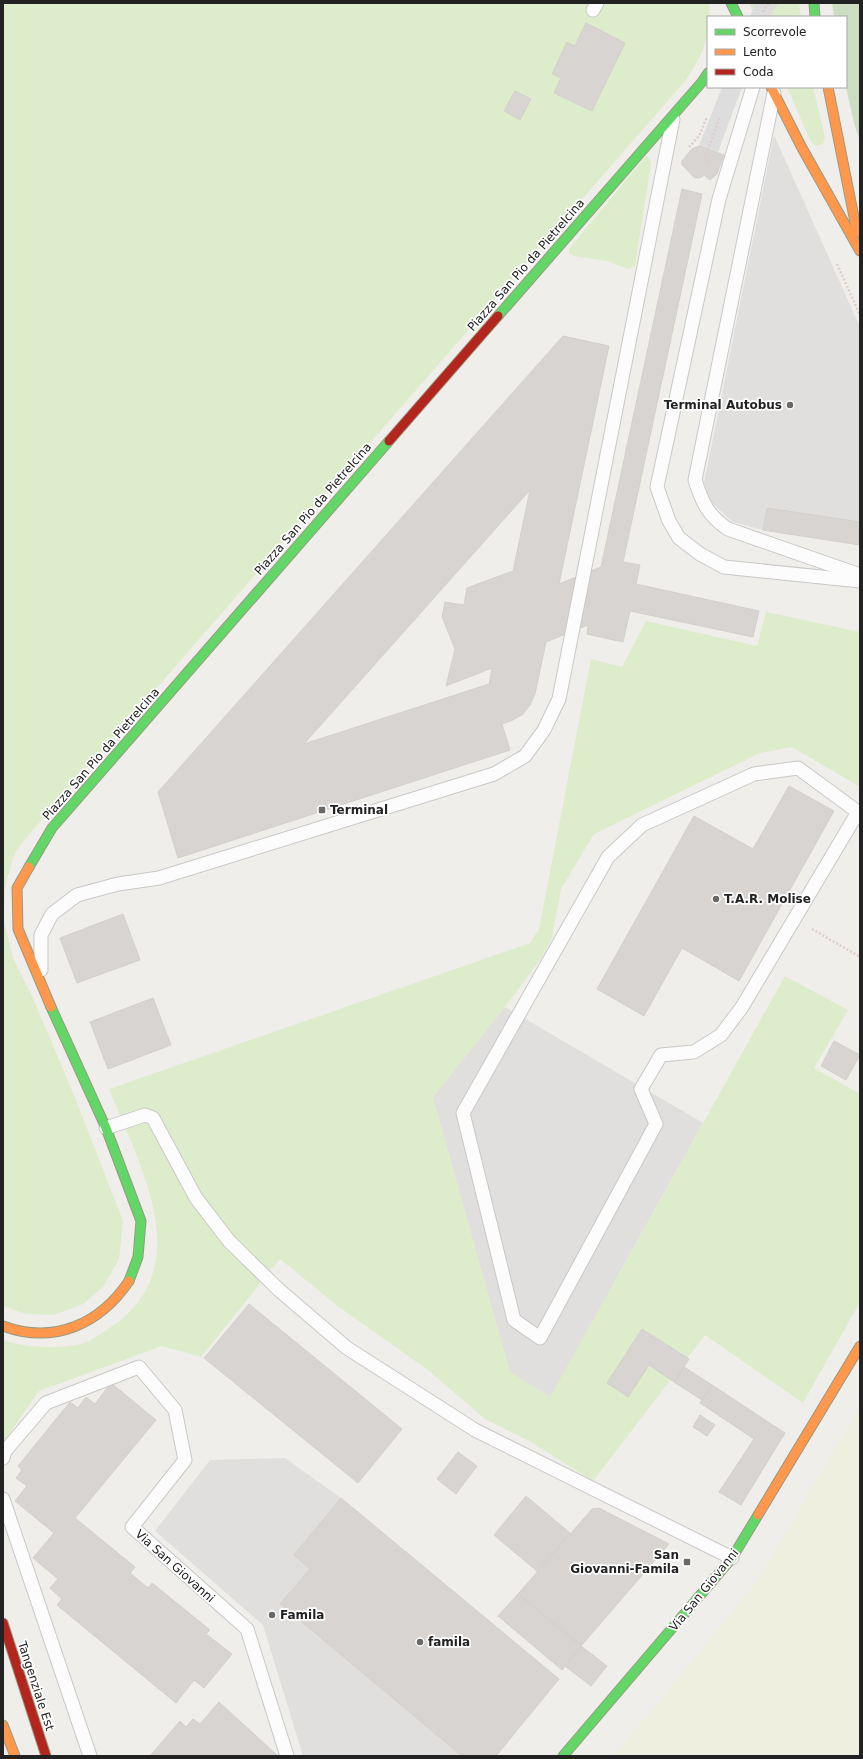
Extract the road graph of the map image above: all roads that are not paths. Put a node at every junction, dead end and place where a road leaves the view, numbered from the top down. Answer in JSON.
{"nodes":[{"id":1,"x":731,"y":3,"type":"edge"},
{"id":2,"x":814,"y":3,"type":"edge"},
{"id":3,"x":738,"y":16,"type":"edge"},
{"id":4,"x":815,"y":16,"type":"edge"},
{"id":5,"x":707,"y":74,"type":"edge"},
{"id":6,"x":753,"y":88,"type":"edge"},
{"id":7,"x":828,"y":88,"type":"edge"},
{"id":8,"x":772,"y":90,"type":"edge"},
{"id":9,"x":675,"y":113,"type":"junction"},
{"id":10,"x":860,"y":250,"type":"edge"},
{"id":11,"x":860,"y":575,"type":"edge"},
{"id":12,"x":860,"y":581,"type":"edge"},
{"id":13,"x":859,"y":813,"type":"edge"},
{"id":14,"x":43,"y":990,"type":"junction"},
{"id":15,"x":106,"y":1128,"type":"junction"},
{"id":16,"x":3,"y":1326,"type":"edge"},
{"id":17,"x":860,"y":1346,"type":"edge"},
{"id":18,"x":3,"y":1458,"type":"edge"},
{"id":19,"x":3,"y":1499,"type":"edge"},
{"id":20,"x":732,"y":1558,"type":"junction"},
{"id":21,"x":3,"y":1623,"type":"edge"},
{"id":22,"x":3,"y":1726,"type":"edge"},
{"id":23,"x":15,"y":1756,"type":"edge"},
{"id":24,"x":46,"y":1756,"type":"edge"},
{"id":25,"x":90,"y":1756,"type":"edge"},
{"id":26,"x":287,"y":1756,"type":"edge"},
{"id":27,"x":563,"y":1756,"type":"edge"}],
"edges":[{"from":1,"to":3,"type":"street"},
{"from":2,"to":4,"type":"street"},
{"from":5,"to":9,"type":"street","name":"Piazza San Pio da Pietrelcina"},
{"from":6,"to":12,"type":"lane"},
{"from":7,"to":10,"type":"street"},
{"from":8,"to":10,"type":"street"},
{"from":8,"to":11,"type":"lane"},
{"from":9,"to":14,"type":"street","name":"Piazza San Pio da Pietrelcina"},
{"from":9,"to":14,"type":"lane"},
{"from":13,"to":13,"type":"lane"},
{"from":14,"to":15,"type":"street","name":"Piazza San Pio da Pietrelcina"},
{"from":15,"to":16,"type":"street","name":"Piazza San Pio da Pietrelcina"},
{"from":15,"to":20,"type":"lane"},
{"from":17,"to":20,"type":"street","name":"Via San Giovanni"},
{"from":18,"to":26,"type":"lane","name":"Via San Giovanni"},
{"from":19,"to":25,"type":"lane"},
{"from":20,"to":27,"type":"street","name":"Via San Giovanni"},
{"from":21,"to":24,"type":"street","name":"Tangenziale Est"},
{"from":22,"to":23,"type":"street"}]}
